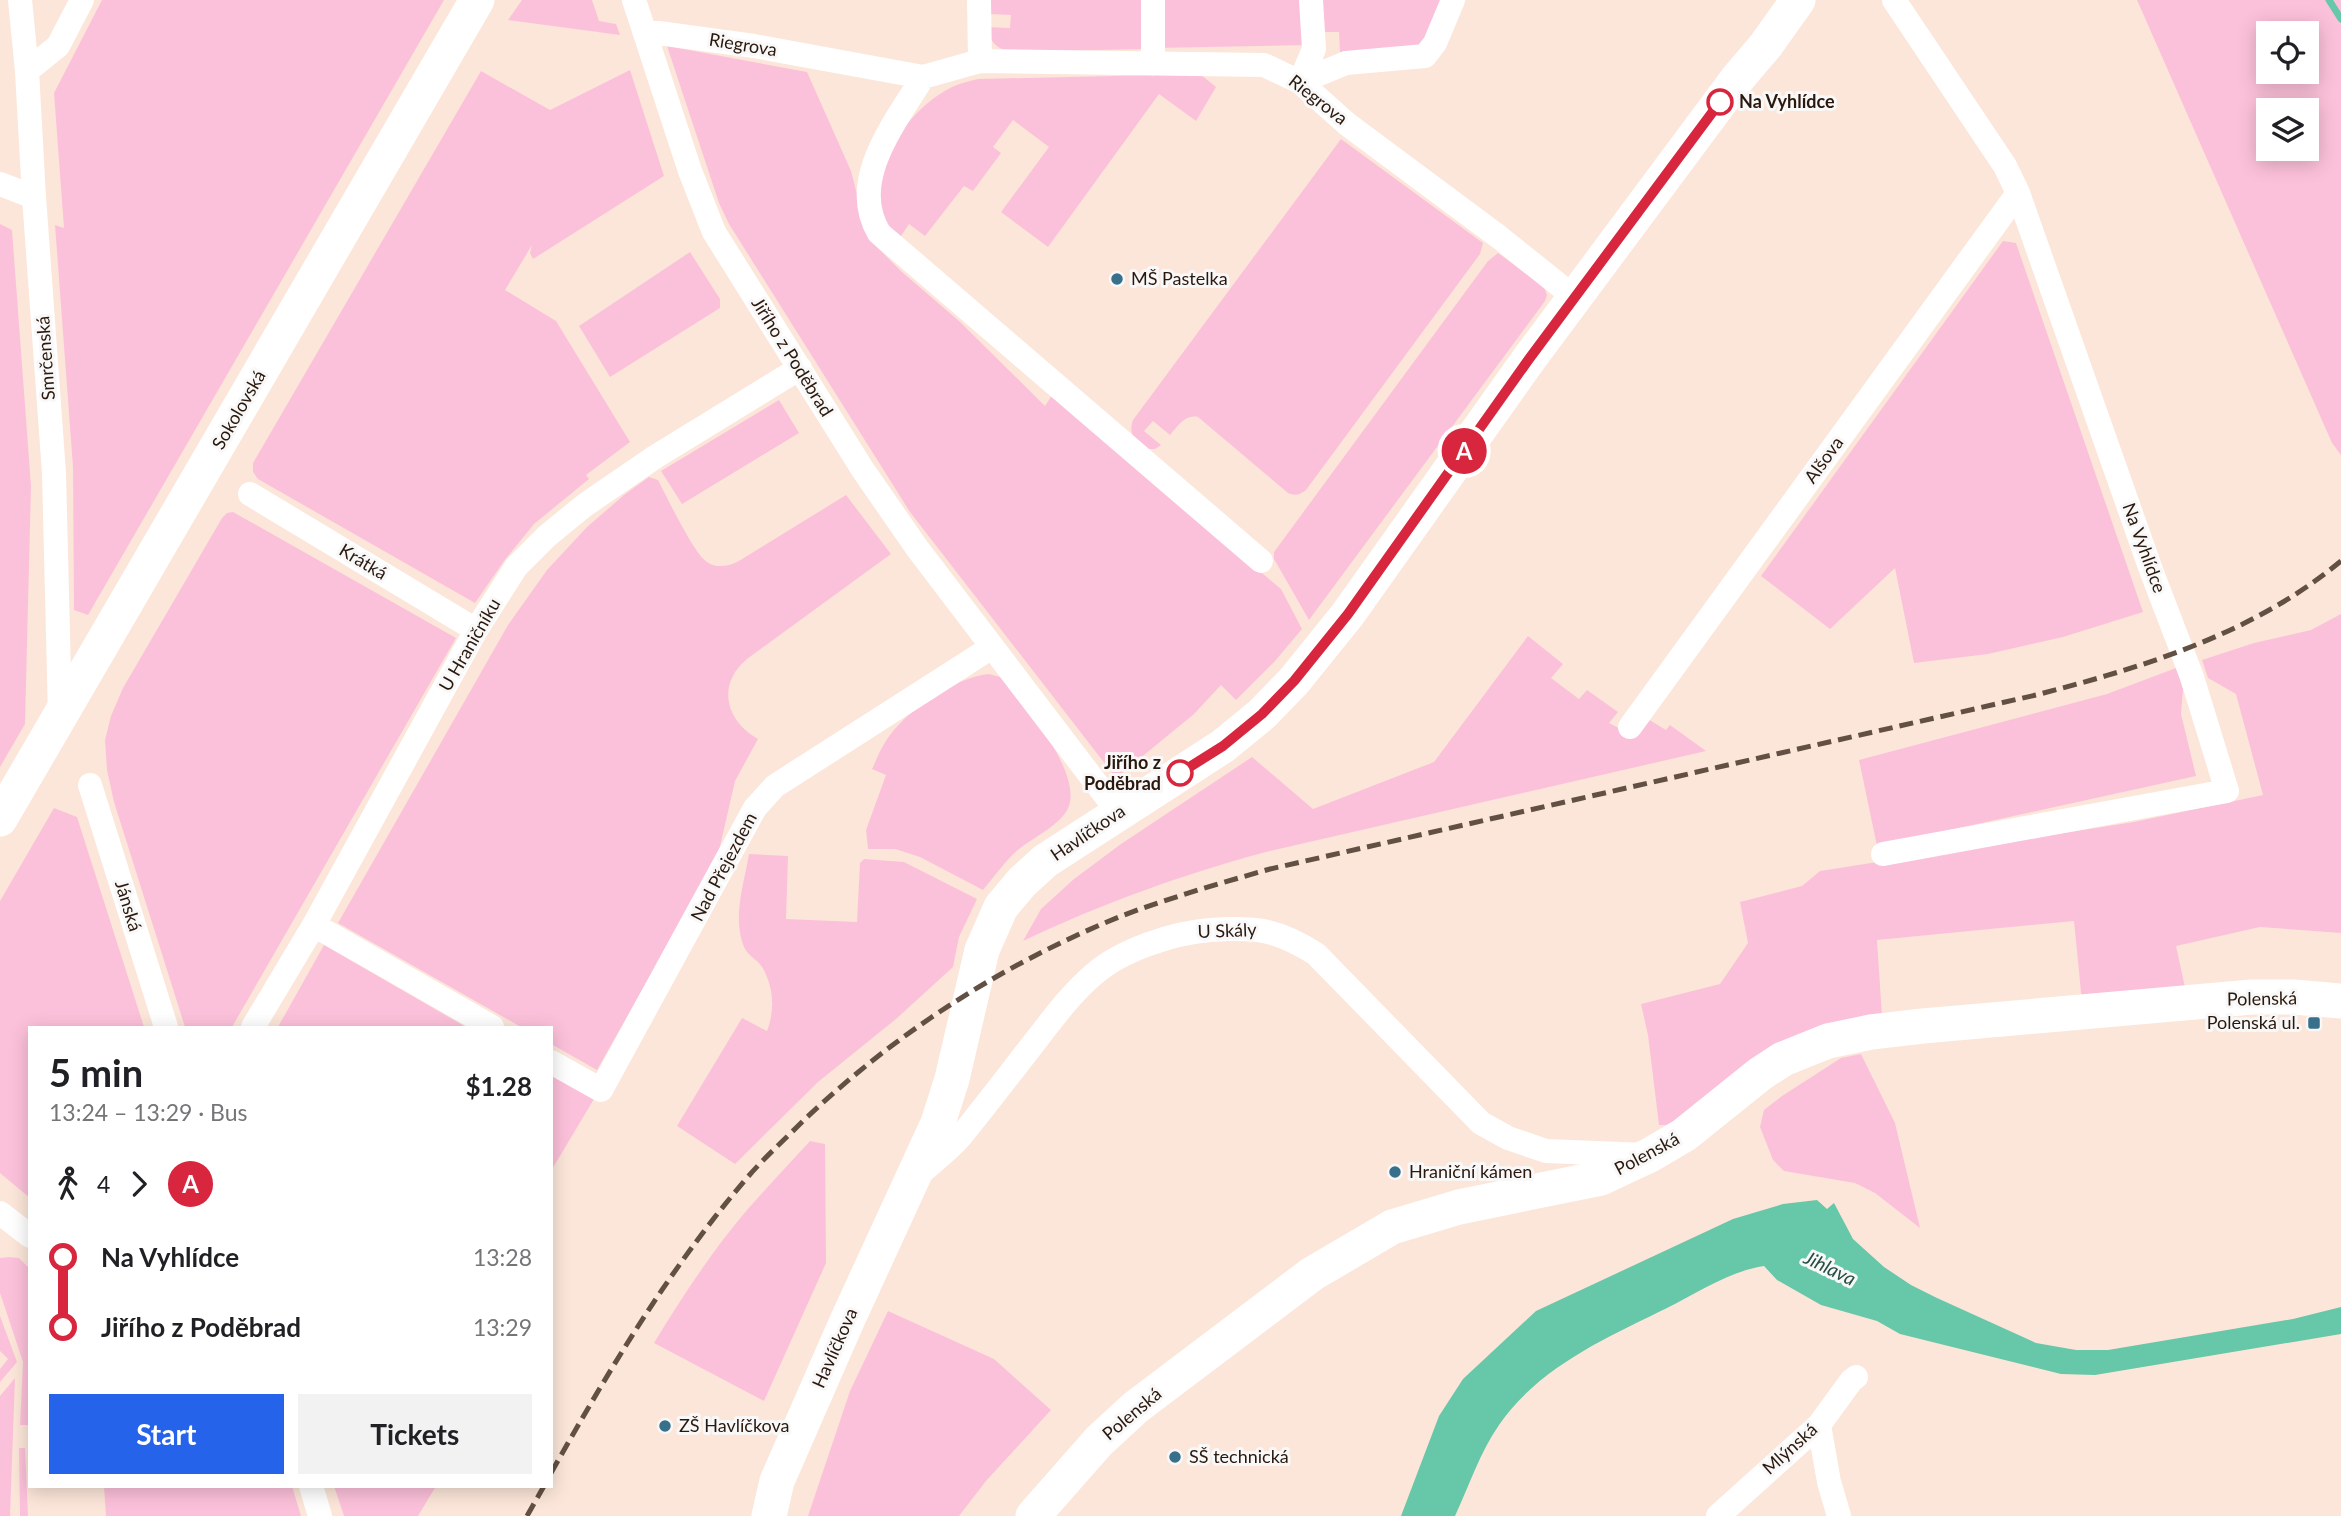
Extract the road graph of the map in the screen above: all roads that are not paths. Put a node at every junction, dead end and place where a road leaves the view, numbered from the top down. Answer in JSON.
{"nodes":[{"id":1,"x":20,"y":0,"type":"edge"},
{"id":2,"x":82,"y":0,"type":"edge"},
{"id":3,"x":477,"y":0,"type":"edge"},
{"id":4,"x":634,"y":0,"type":"edge"},
{"id":5,"x":979,"y":0,"type":"edge"},
{"id":6,"x":1153,"y":0,"type":"edge"},
{"id":7,"x":1311,"y":0,"type":"edge"},
{"id":8,"x":1453,"y":0,"type":"edge"},
{"id":9,"x":1798,"y":0,"type":"edge"},
{"id":10,"x":1894,"y":0,"type":"edge"},
{"id":11,"x":645,"y":31,"type":"junction"},
{"id":12,"x":980,"y":61,"type":"junction"},
{"id":13,"x":1153,"y":64,"type":"junction"},
{"id":14,"x":27,"y":71,"type":"junction"},
{"id":15,"x":923,"y":77,"type":"junction"},
{"id":16,"x":1300,"y":82,"type":"junction"},
{"id":17,"x":0,"y":184,"type":"edge"},
{"id":18,"x":2018,"y":193,"type":"junction"},
{"id":19,"x":34,"y":197,"type":"junction"},
{"id":20,"x":1574,"y":297,"type":"junction"},
{"id":21,"x":800,"y":368,"type":"junction"},
{"id":22,"x":250,"y":494,"type":"dead end"},
{"id":23,"x":1261,"y":561,"type":"dead end"},
{"id":24,"x":476,"y":630,"type":"junction"},
{"id":25,"x":992,"y":647,"type":"junction"},
{"id":26,"x":60,"y":717,"type":"junction"},
{"id":27,"x":1630,"y":727,"type":"dead end"},
{"id":28,"x":90,"y":785,"type":"dead end"},
{"id":29,"x":1118,"y":812,"type":"junction"},
{"id":30,"x":0,"y":819,"type":"edge"},
{"id":31,"x":1883,"y":854,"type":"dead end"},
{"id":32,"x":314,"y":925,"type":"junction"},
{"id":33,"x":2341,"y":1001,"type":"edge"},
{"id":34,"x":166,"y":1026,"type":"edge"},
{"id":35,"x":254,"y":1026,"type":"edge"},
{"id":36,"x":490,"y":1026,"type":"edge"},
{"id":37,"x":553,"y":1063,"type":"edge"},
{"id":38,"x":1650,"y":1155,"type":"junction"},
{"id":39,"x":910,"y":1182,"type":"junction"},
{"id":40,"x":3,"y":1222,"type":"edge"},
{"id":41,"x":28,"y":1235,"type":"edge"},
{"id":42,"x":1856,"y":1377,"type":"dead end"},
{"id":43,"x":1819,"y":1425,"type":"junction"},
{"id":44,"x":312,"y":1488,"type":"edge"},
{"id":45,"x":320,"y":1516,"type":"edge"},
{"id":46,"x":769,"y":1516,"type":"edge"},
{"id":47,"x":1033,"y":1516,"type":"edge"},
{"id":48,"x":1718,"y":1516,"type":"edge"},
{"id":49,"x":1839,"y":1516,"type":"edge"}],
"edges":[{"from":1,"to":14,"type":"street","name":"Smrčenská"},
{"from":2,"to":14,"type":"street"},
{"from":3,"to":26,"type":"street","name":"Sokolovská"},
{"from":4,"to":11,"type":"street","name":"Jiřího z Poděbrad"},
{"from":5,"to":12,"type":"street"},
{"from":6,"to":13,"type":"street"},
{"from":7,"to":16,"type":"street"},
{"from":8,"to":16,"type":"street"},
{"from":9,"to":20,"type":"street","name":"Havlíčkova"},
{"from":10,"to":18,"type":"street","name":"Na Vyhlídce"},
{"from":11,"to":15,"type":"street","name":"Riegrova"},
{"from":11,"to":21,"type":"street","name":"Jiřího z Poděbrad"},
{"from":12,"to":13,"type":"street","name":"Riegrova"},
{"from":12,"to":15,"type":"street","name":"Riegrova"},
{"from":13,"to":16,"type":"street","name":"Riegrova"},
{"from":14,"to":19,"type":"street","name":"Smrčenská"},
{"from":15,"to":23,"type":"street"},
{"from":16,"to":20,"type":"street","name":"Riegrova"},
{"from":17,"to":19,"type":"street"},
{"from":18,"to":27,"type":"street","name":"Alšova"},
{"from":18,"to":31,"type":"street","name":"Na Vyhlídce"},
{"from":19,"to":26,"type":"street","name":"Smrčenská"},
{"from":20,"to":29,"type":"street","name":"Havlíčkova"},
{"from":21,"to":24,"type":"street","name":"U Hraničníku"},
{"from":21,"to":25,"type":"street","name":"Jiřího z Poděbrad"},
{"from":22,"to":24,"type":"street","name":"Krátká"},
{"from":24,"to":32,"type":"street","name":"U Hraničníku"},
{"from":25,"to":29,"type":"street","name":"Jiřího z Poděbrad"},
{"from":25,"to":37,"type":"street","name":"Nad Přejezdem"},
{"from":26,"to":30,"type":"street","name":"Sokolovská"},
{"from":28,"to":34,"type":"street","name":"Jánská"},
{"from":29,"to":39,"type":"street","name":"Havlíčkova"},
{"from":32,"to":35,"type":"street","name":"U Hraničníku"},
{"from":32,"to":36,"type":"street"},
{"from":33,"to":38,"type":"street","name":"Polenská"},
{"from":38,"to":39,"type":"street","name":"U Skály"},
{"from":38,"to":47,"type":"street","name":"Polenská"},
{"from":39,"to":46,"type":"street","name":"Havlíčkova"},
{"from":40,"to":41,"type":"street"},
{"from":42,"to":43,"type":"street","name":"Mlýnská"},
{"from":43,"to":48,"type":"street","name":"Mlýnská"},
{"from":43,"to":49,"type":"street"},
{"from":44,"to":45,"type":"street"}]}
